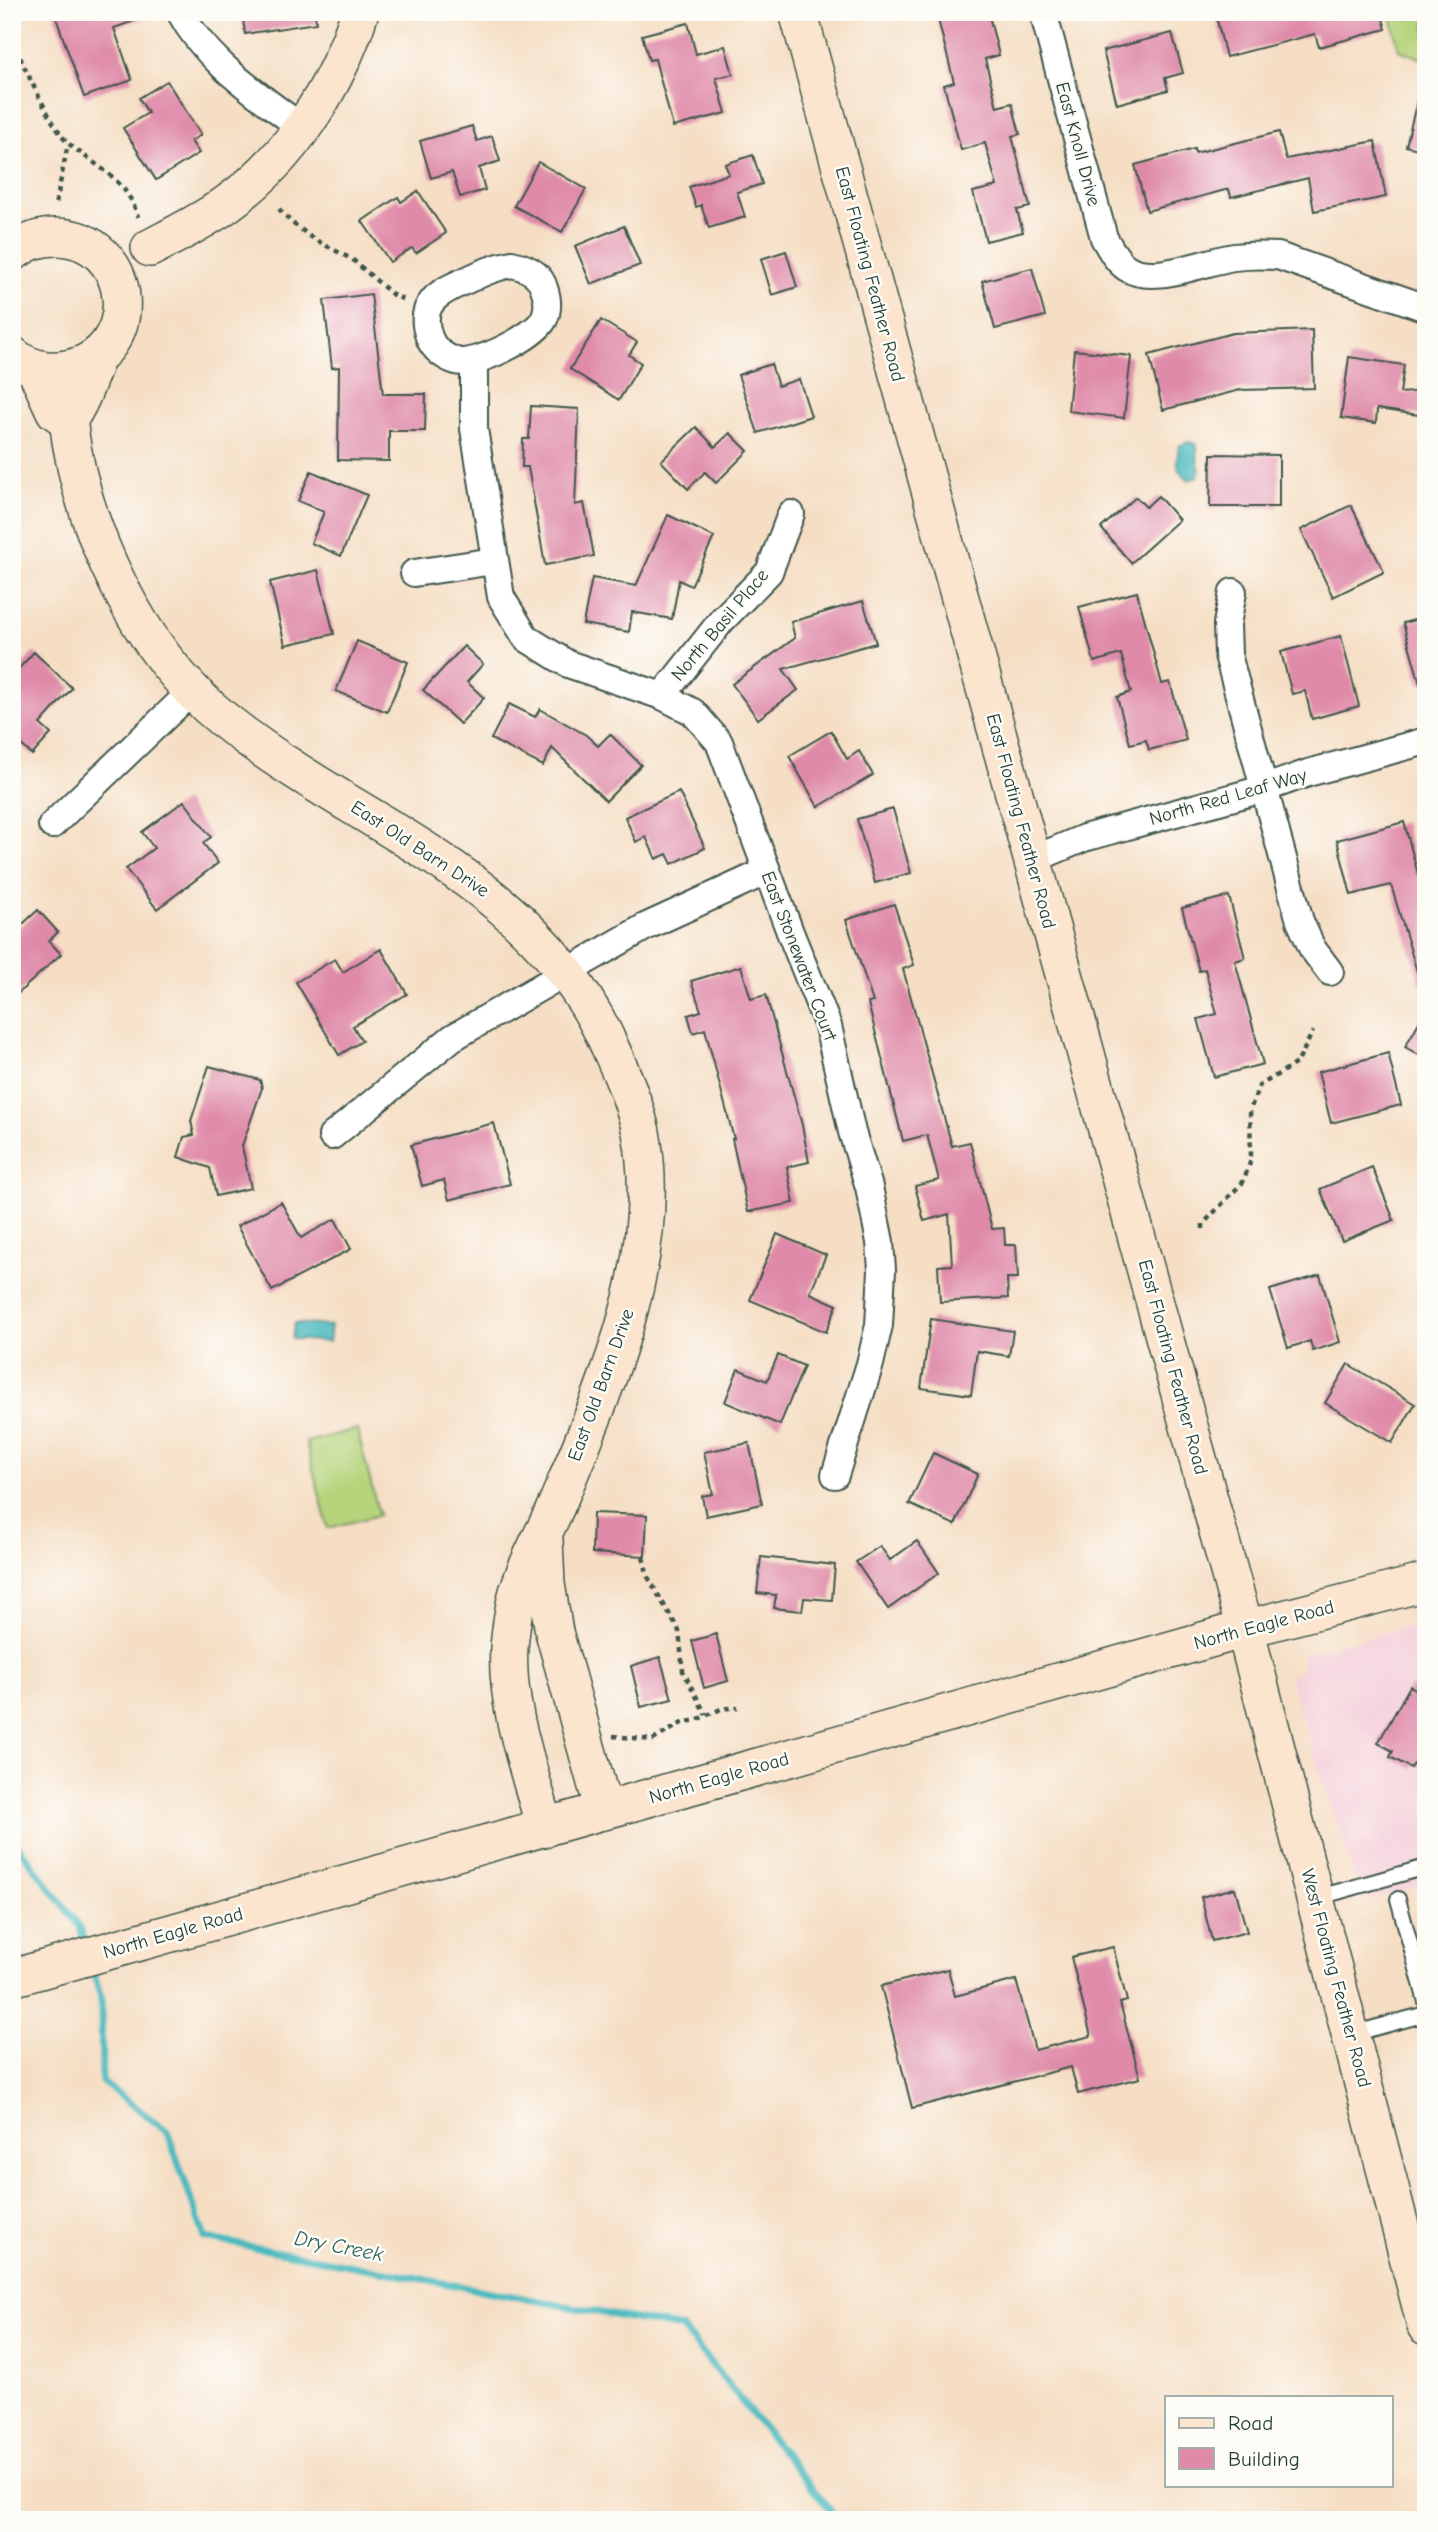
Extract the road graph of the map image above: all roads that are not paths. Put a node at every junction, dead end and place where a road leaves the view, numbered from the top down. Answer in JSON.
{"nodes":[{"id":1,"x":180,"y":12,"type":"edge"},
{"id":2,"x":360,"y":12,"type":"edge"},
{"id":3,"x":798,"y":12,"type":"edge"},
{"id":4,"x":1043,"y":12,"type":"edge"},
{"id":5,"x":303,"y":129,"type":"junction"},
{"id":6,"x":144,"y":233,"type":"junction"},
{"id":7,"x":89,"y":245,"type":"junction"},
{"id":8,"x":12,"y":253,"type":"edge"},
{"id":9,"x":122,"y":299,"type":"junction"},
{"id":10,"x":1426,"y":308,"type":"edge"},
{"id":11,"x":97,"y":357,"type":"junction"},
{"id":12,"x":24,"y":361,"type":"edge"},
{"id":13,"x":474,"y":361,"type":"junction"},
{"id":14,"x":68,"y":419,"type":"junction"},
{"id":15,"x":791,"y":514,"type":"dead end"},
{"id":16,"x":494,"y":561,"type":"junction"},
{"id":17,"x":414,"y":573,"type":"dead end"},
{"id":18,"x":1233,"y":592,"type":"dead end"},
{"id":19,"x":192,"y":691,"type":"junction"},
{"id":20,"x":662,"y":696,"type":"junction"},
{"id":21,"x":1426,"y":741,"type":"edge"},
{"id":22,"x":1263,"y":789,"type":"junction"},
{"id":23,"x":52,"y":825,"type":"dead end"},
{"id":24,"x":1032,"y":860,"type":"junction"},
{"id":25,"x":767,"y":871,"type":"junction"},
{"id":26,"x":1330,"y":972,"type":"dead end"},
{"id":27,"x":566,"y":973,"type":"junction"},
{"id":28,"x":332,"y":1136,"type":"dead end"},
{"id":29,"x":835,"y":1475,"type":"dead end"},
{"id":30,"x":544,"y":1535,"type":"junction"},
{"id":31,"x":1426,"y":1582,"type":"edge"},
{"id":32,"x":1245,"y":1629,"type":"junction"},
{"id":33,"x":604,"y":1811,"type":"junction"},
{"id":34,"x":545,"y":1828,"type":"junction"},
{"id":35,"x":1426,"y":1867,"type":"edge"},
{"id":36,"x":1315,"y":1898,"type":"junction"},
{"id":37,"x":1398,"y":1899,"type":"dead end"},
{"id":38,"x":12,"y":1978,"type":"edge"},
{"id":39,"x":1426,"y":2002,"type":"edge"},
{"id":40,"x":1426,"y":2014,"type":"edge"},
{"id":41,"x":1350,"y":2035,"type":"junction"},
{"id":42,"x":1425,"y":2318,"type":"edge"}],
"edges":[{"from":1,"to":5,"type":"street"},
{"from":2,"to":5,"type":"main road"},
{"from":3,"to":24,"type":"main road","name":"East Floating Feather Road"},
{"from":4,"to":10,"type":"street","name":"East Knoll Drive"},
{"from":5,"to":6,"type":"main road"},
{"from":6,"to":7,"type":"main road"},
{"from":6,"to":9,"type":"main road"},
{"from":7,"to":8,"type":"main road"},
{"from":7,"to":9,"type":"main road"},
{"from":9,"to":11,"type":"main road"},
{"from":11,"to":12,"type":"main road"},
{"from":11,"to":14,"type":"main road"},
{"from":12,"to":14,"type":"main road"},
{"from":13,"to":13,"type":"street"},
{"from":13,"to":16,"type":"street","name":"East Stonewater Court"},
{"from":14,"to":19,"type":"main road","name":"East Old Barn Drive"},
{"from":15,"to":20,"type":"street","name":"North Basil Place"},
{"from":16,"to":17,"type":"street"},
{"from":16,"to":20,"type":"street","name":"East Stonewater Court"},
{"from":18,"to":22,"type":"street"},
{"from":19,"to":23,"type":"street"},
{"from":19,"to":27,"type":"main road","name":"East Old Barn Drive"},
{"from":20,"to":25,"type":"street","name":"East Stonewater Court"},
{"from":21,"to":22,"type":"street","name":"North Red Leaf Way"},
{"from":22,"to":24,"type":"street","name":"North Red Leaf Way"},
{"from":22,"to":26,"type":"street"},
{"from":24,"to":32,"type":"main road","name":"East Floating Feather Road"},
{"from":25,"to":27,"type":"street"},
{"from":25,"to":29,"type":"street","name":"East Stonewater Court"},
{"from":27,"to":28,"type":"street"},
{"from":27,"to":30,"type":"main road","name":"East Old Barn Drive"},
{"from":30,"to":33,"type":"main road","name":"East Old Barn Drive"},
{"from":30,"to":34,"type":"main road","name":"East Old Barn Drive"},
{"from":31,"to":32,"type":"main road","name":"North Eagle Road"},
{"from":32,"to":33,"type":"main road","name":"North Eagle Road"},
{"from":32,"to":36,"type":"main road","name":"West Floating Feather Road"},
{"from":33,"to":34,"type":"main road","name":"North Eagle Road"},
{"from":34,"to":38,"type":"main road","name":"North Eagle Road"},
{"from":35,"to":36,"type":"lane"},
{"from":36,"to":41,"type":"main road","name":"West Floating Feather Road"},
{"from":37,"to":39,"type":"lane"},
{"from":40,"to":41,"type":"lane"},
{"from":41,"to":42,"type":"main road","name":"West Floating Feather Road"}]}
